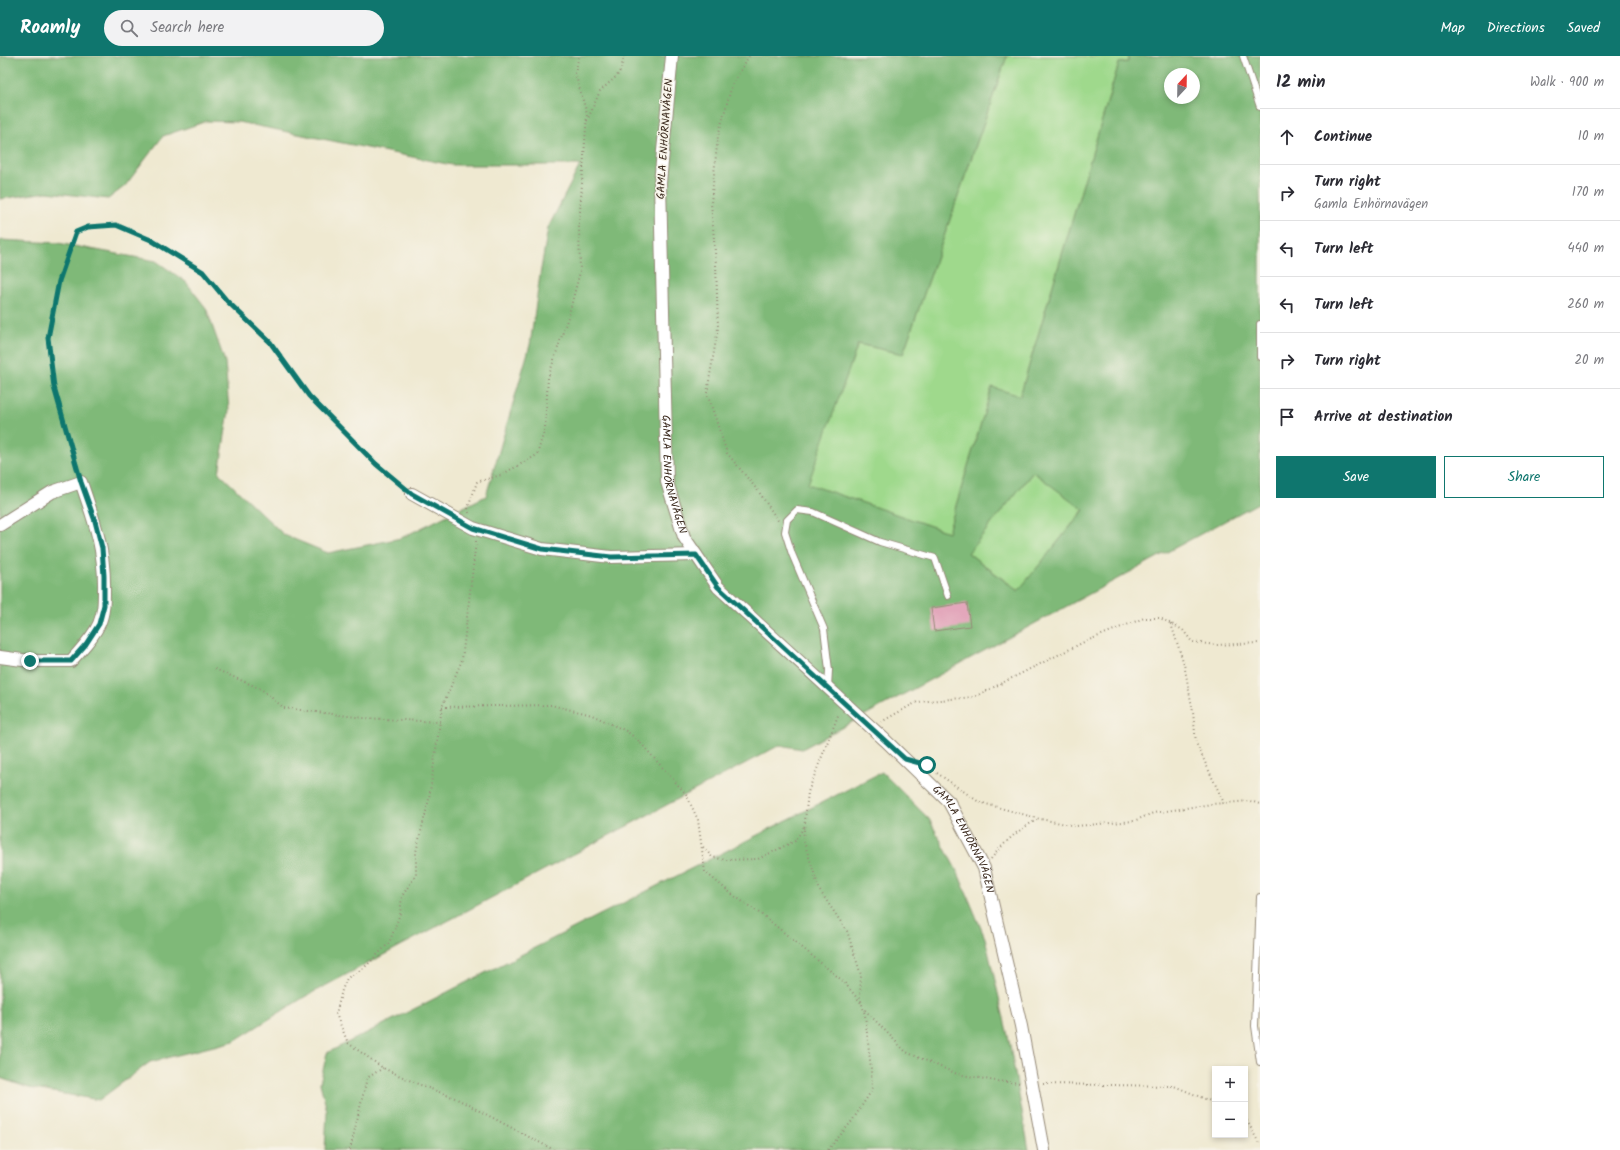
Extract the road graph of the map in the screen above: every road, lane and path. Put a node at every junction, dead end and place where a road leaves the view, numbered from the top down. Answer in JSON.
{"nodes":[{"id":1,"x":579,"y":56,"type":"edge"},
{"id":2,"x":624,"y":56,"type":"edge"},
{"id":3,"x":672,"y":56,"type":"edge"},
{"id":4,"x":749,"y":56,"type":"edge"},
{"id":5,"x":1243,"y":56,"type":"edge"},
{"id":6,"x":1260,"y":107,"type":"edge"},
{"id":7,"x":586,"y":124,"type":"junction"},
{"id":8,"x":1260,"y":324,"type":"edge"},
{"id":9,"x":1260,"y":357,"type":"edge"},
{"id":10,"x":81,"y":482,"type":"junction"},
{"id":11,"x":412,"y":494,"type":"joint"},
{"id":12,"x":470,"y":515,"type":"dead end"},
{"id":13,"x":0,"y":525,"type":"edge"},
{"id":14,"x":785,"y":532,"type":"junction"},
{"id":15,"x":475,"y":536,"type":"dead end"},
{"id":16,"x":696,"y":555,"type":"junction"},
{"id":17,"x":948,"y":596,"type":"dead end"},
{"id":18,"x":1171,"y":624,"type":"junction"},
{"id":19,"x":1260,"y":643,"type":"edge"},
{"id":20,"x":0,"y":656,"type":"edge"},
{"id":21,"x":215,"y":669,"type":"dead end"},
{"id":22,"x":828,"y":687,"type":"junction"},
{"id":23,"x":442,"y":707,"type":"junction"},
{"id":24,"x":839,"y":712,"type":"dead end"},
{"id":25,"x":440,"y":722,"type":"junction"},
{"id":26,"x":871,"y":727,"type":"junction"},
{"id":27,"x":933,"y":770,"type":"dead end"},
{"id":28,"x":1224,"y":803,"type":"junction"},
{"id":29,"x":1260,"y":804,"type":"edge"},
{"id":30,"x":1040,"y":819,"type":"junction"},
{"id":31,"x":804,"y":826,"type":"junction"},
{"id":32,"x":702,"y":845,"type":"junction"},
{"id":33,"x":984,"y":868,"type":"junction"},
{"id":34,"x":1260,"y":898,"type":"edge"},
{"id":35,"x":862,"y":1004,"type":"junction"},
{"id":36,"x":864,"y":1009,"type":"junction"},
{"id":37,"x":1260,"y":1062,"type":"edge"},
{"id":38,"x":383,"y":1068,"type":"junction"},
{"id":39,"x":1032,"y":1083,"type":"junction"},
{"id":40,"x":1213,"y":1102,"type":"edge"},
{"id":41,"x":1248,"y":1123,"type":"edge"},
{"id":42,"x":1260,"y":1145,"type":"edge"},
{"id":43,"x":350,"y":1150,"type":"edge"},
{"id":44,"x":554,"y":1150,"type":"edge"},
{"id":45,"x":828,"y":1150,"type":"edge"},
{"id":46,"x":1044,"y":1150,"type":"edge"}],
"edges":[{"from":1,"to":7,"type":"path"},
{"from":2,"to":7,"type":"path"},
{"from":3,"to":16,"type":"street","name":"GAMLA ENHÖRNAVÄGEN"},
{"from":4,"to":14,"type":"path"},
{"from":5,"to":6,"type":"lane"},
{"from":7,"to":12,"type":"path"},
{"from":8,"to":9,"type":"lane"},
{"from":10,"to":11,"type":"path"},
{"from":10,"to":13,"type":"street"},
{"from":10,"to":20,"type":"street"},
{"from":11,"to":16,"type":"street"},
{"from":14,"to":17,"type":"lane"},
{"from":14,"to":22,"type":"lane"},
{"from":15,"to":23,"type":"path"},
{"from":16,"to":22,"type":"street","name":"GAMLA ENHÖRNAVÄGEN"},
{"from":18,"to":19,"type":"path"},
{"from":18,"to":26,"type":"path"},
{"from":18,"to":28,"type":"path"},
{"from":21,"to":25,"type":"path"},
{"from":22,"to":26,"type":"street","name":"GAMLA ENHÖRNAVÄGEN"},
{"from":23,"to":25,"type":"path"},
{"from":23,"to":32,"type":"path"},
{"from":24,"to":31,"type":"path"},
{"from":25,"to":38,"type":"path"},
{"from":26,"to":33,"type":"street","name":"GAMLA ENHÖRNAVÄGEN"},
{"from":27,"to":30,"type":"path"},
{"from":28,"to":29,"type":"path"},
{"from":28,"to":30,"type":"path"},
{"from":30,"to":33,"type":"path"},
{"from":31,"to":32,"type":"path"},
{"from":31,"to":35,"type":"path"},
{"from":32,"to":35,"type":"path"},
{"from":33,"to":39,"type":"street","name":"GAMLA ENHÖRNAVÄGEN"},
{"from":34,"to":37,"type":"lane"},
{"from":35,"to":36,"type":"path"},
{"from":36,"to":39,"type":"path"},
{"from":36,"to":45,"type":"path"},
{"from":38,"to":43,"type":"path"},
{"from":38,"to":44,"type":"path"},
{"from":39,"to":40,"type":"path"},
{"from":39,"to":46,"type":"street","name":"GAMLA ENHÖRNAVÄGEN"},
{"from":41,"to":42,"type":"path"}]}
